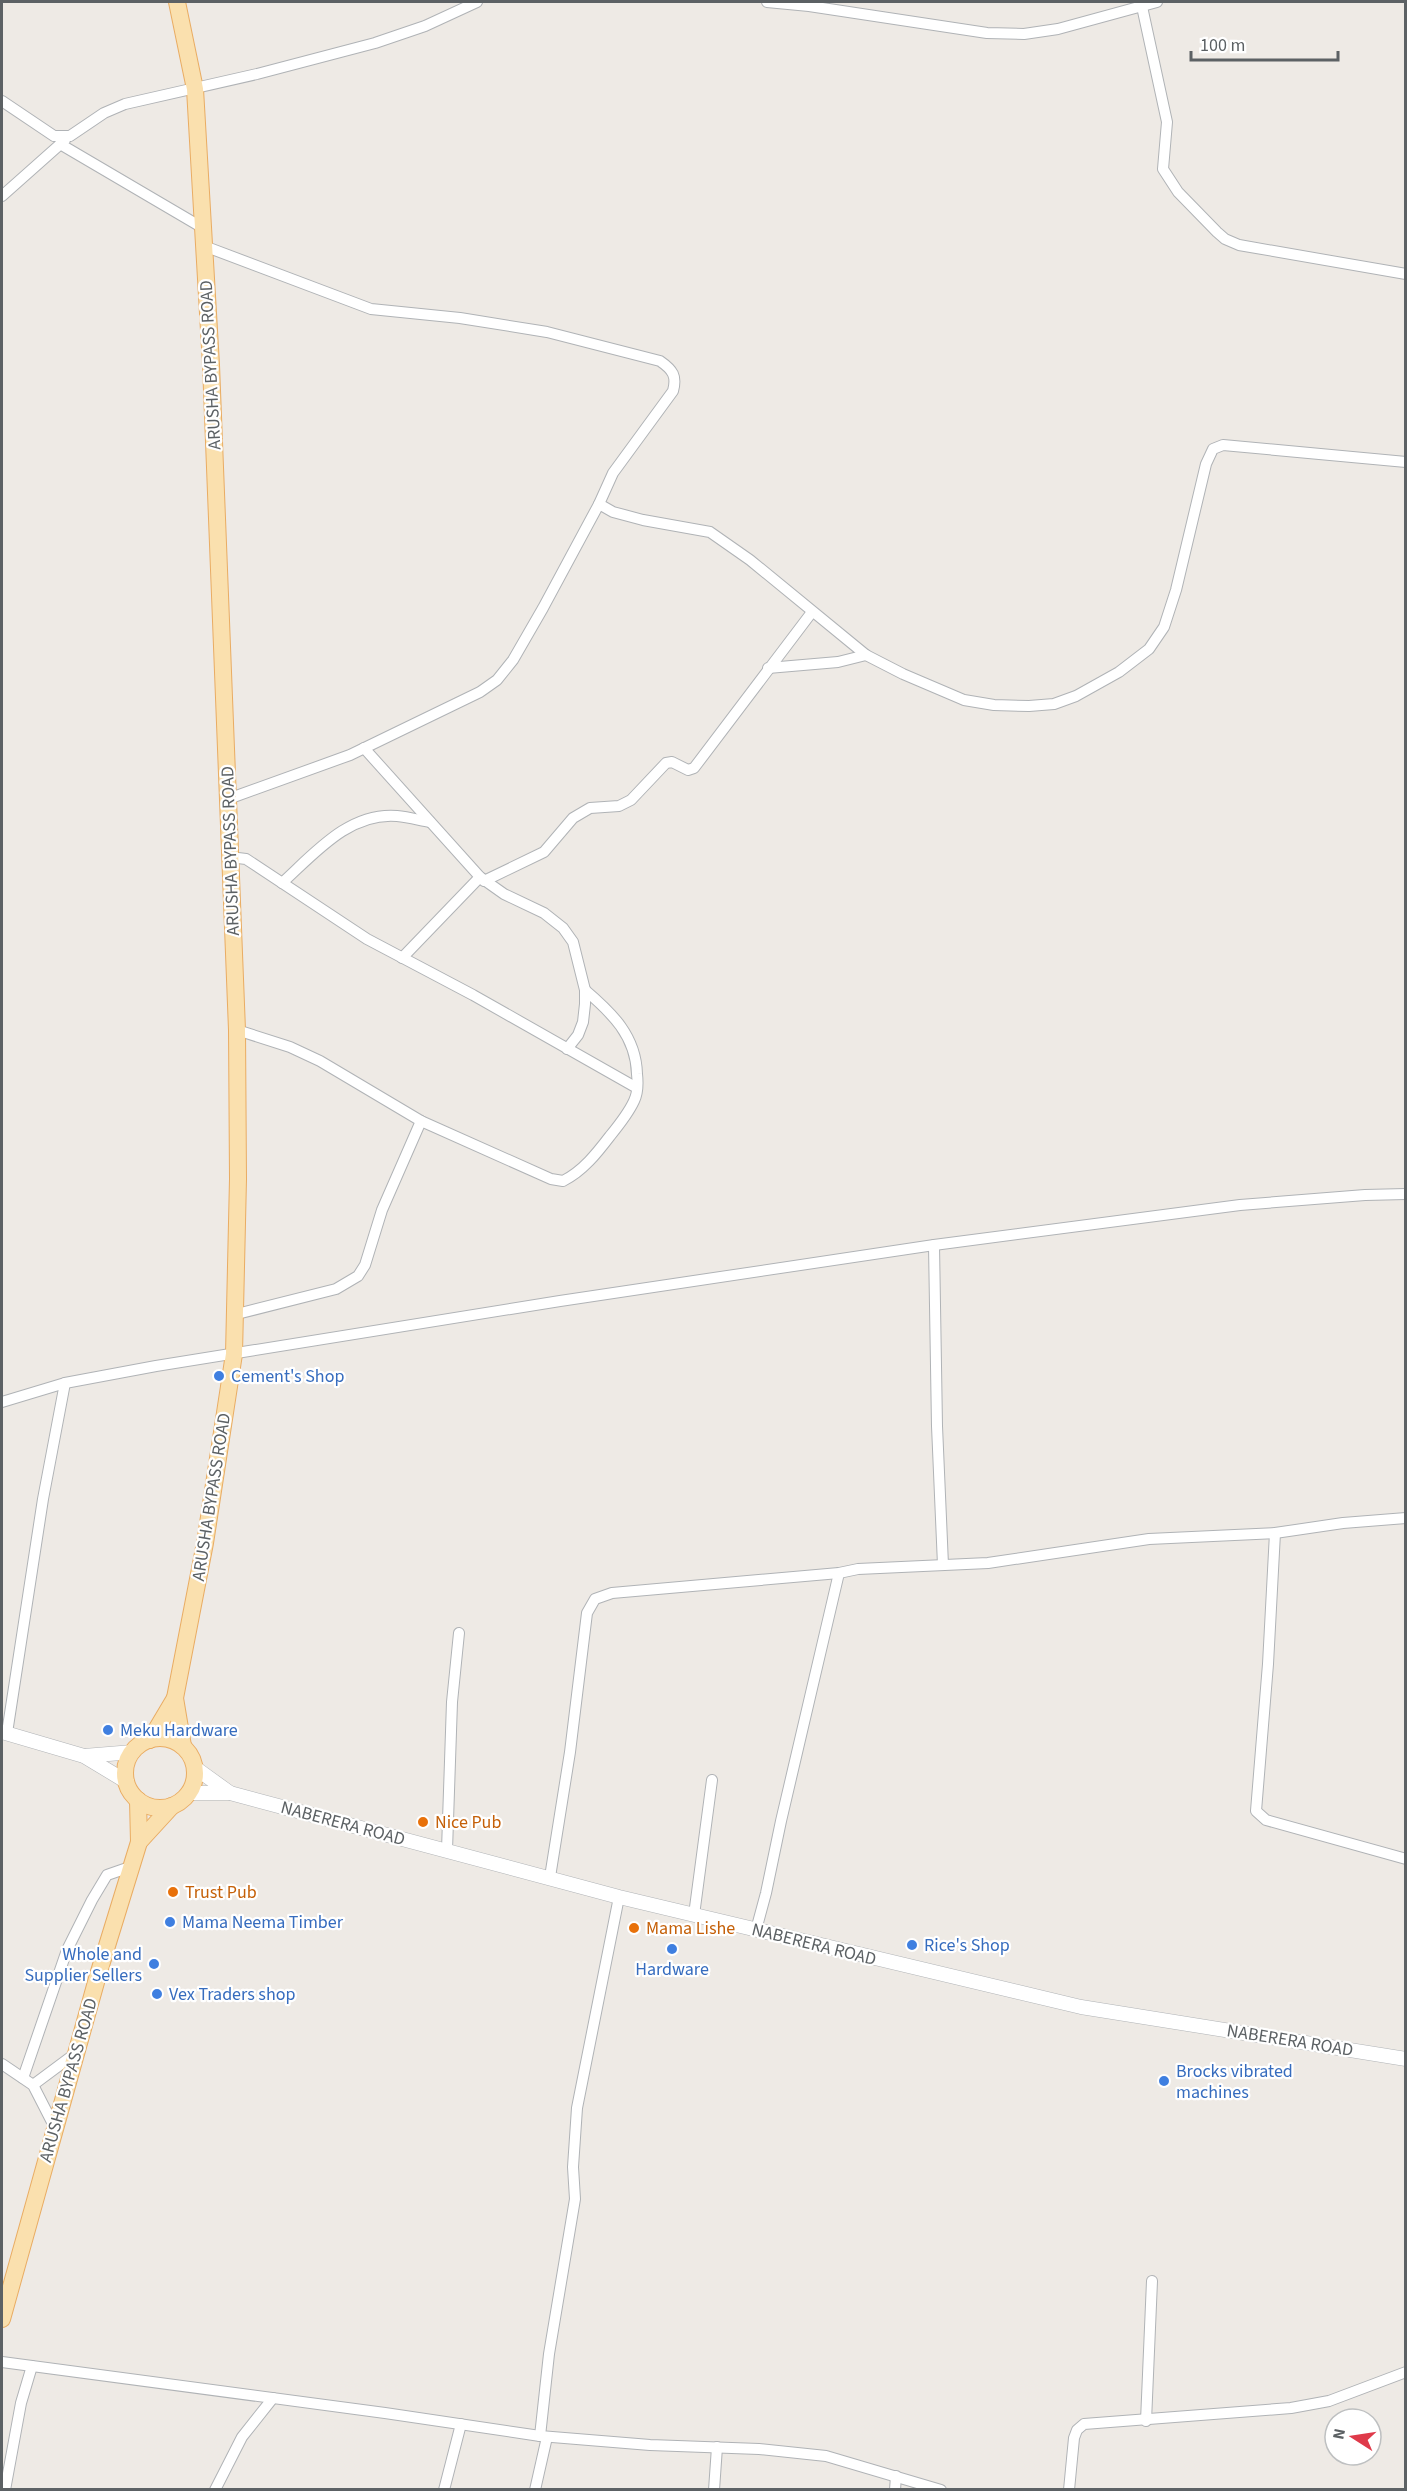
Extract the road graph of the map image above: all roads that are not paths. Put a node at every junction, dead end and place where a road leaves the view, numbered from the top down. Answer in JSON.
{"nodes":[{"id":1,"x":177,"y":2,"type":"edge"},
{"id":2,"x":477,"y":2,"type":"edge"},
{"id":3,"x":767,"y":2,"type":"edge"},
{"id":4,"x":1157,"y":2,"type":"edge"},
{"id":5,"x":1142,"y":4,"type":"edge"},
{"id":6,"x":195,"y":89,"type":"junction"},
{"id":7,"x":2,"y":101,"type":"edge"},
{"id":8,"x":70,"y":136,"type":"junction"},
{"id":9,"x":60,"y":144,"type":"junction"},
{"id":10,"x":2,"y":196,"type":"edge"},
{"id":11,"x":203,"y":228,"type":"junction"},
{"id":12,"x":204,"y":246,"type":"junction"},
{"id":13,"x":1406,"y":274,"type":"edge"},
{"id":14,"x":1406,"y":462,"type":"edge"},
{"id":15,"x":599,"y":504,"type":"junction"},
{"id":16,"x":812,"y":612,"type":"junction"},
{"id":17,"x":866,"y":655,"type":"junction"},
{"id":18,"x":768,"y":668,"type":"junction"},
{"id":19,"x":364,"y":748,"type":"junction"},
{"id":20,"x":228,"y":799,"type":"junction"},
{"id":21,"x":430,"y":822,"type":"junction"},
{"id":22,"x":230,"y":857,"type":"junction"},
{"id":23,"x":482,"y":879,"type":"junction"},
{"id":24,"x":282,"y":883,"type":"junction"},
{"id":25,"x":402,"y":958,"type":"junction"},
{"id":26,"x":585,"y":990,"type":"junction"},
{"id":27,"x":237,"y":1030,"type":"junction"},
{"id":28,"x":567,"y":1049,"type":"junction"},
{"id":29,"x":637,"y":1088,"type":"junction"},
{"id":30,"x":421,"y":1121,"type":"junction"},
{"id":31,"x":1406,"y":1194,"type":"edge"},
{"id":32,"x":934,"y":1245,"type":"junction"},
{"id":33,"x":233,"y":1315,"type":"junction"},
{"id":34,"x":234,"y":1354,"type":"junction"},
{"id":35,"x":65,"y":1383,"type":"junction"},
{"id":36,"x":2,"y":1402,"type":"edge"},
{"id":37,"x":1406,"y":1518,"type":"edge"},
{"id":38,"x":1275,"y":1533,"type":"junction"},
{"id":39,"x":944,"y":1565,"type":"junction"},
{"id":40,"x":839,"y":1573,"type":"junction"},
{"id":41,"x":459,"y":1633,"type":"dead end"},
{"id":42,"x":175,"y":1698,"type":"junction"},
{"id":43,"x":4,"y":1732,"type":"edge"},
{"id":44,"x":150,"y":1740,"type":"junction"},
{"id":45,"x":183,"y":1746,"type":"junction"},
{"id":46,"x":133,"y":1752,"type":"junction"},
{"id":47,"x":84,"y":1756,"type":"junction"},
{"id":48,"x":194,"y":1767,"type":"junction"},
{"id":49,"x":712,"y":1780,"type":"dead end"},
{"id":50,"x":127,"y":1782,"type":"junction"},
{"id":51,"x":188,"y":1793,"type":"junction"},
{"id":52,"x":230,"y":1793,"type":"junction"},
{"id":53,"x":138,"y":1800,"type":"junction"},
{"id":54,"x":172,"y":1806,"type":"junction"},
{"id":55,"x":139,"y":1842,"type":"junction"},
{"id":56,"x":447,"y":1850,"type":"junction"},
{"id":57,"x":1406,"y":1859,"type":"edge"},
{"id":58,"x":130,"y":1867,"type":"junction"},
{"id":59,"x":550,"y":1877,"type":"junction"},
{"id":60,"x":619,"y":1897,"type":"junction"},
{"id":61,"x":694,"y":1915,"type":"junction"},
{"id":62,"x":756,"y":1930,"type":"junction"},
{"id":63,"x":77,"y":2053,"type":"junction"},
{"id":64,"x":1406,"y":2059,"type":"edge"},
{"id":65,"x":2,"y":2064,"type":"edge"},
{"id":66,"x":23,"y":2078,"type":"junction"},
{"id":67,"x":33,"y":2085,"type":"junction"},
{"id":68,"x":54,"y":2126,"type":"junction"},
{"id":69,"x":1152,"y":2281,"type":"dead end"},
{"id":70,"x":2,"y":2319,"type":"edge"},
{"id":71,"x":2,"y":2362,"type":"edge"},
{"id":72,"x":32,"y":2366,"type":"junction"},
{"id":73,"x":1406,"y":2372,"type":"edge"},
{"id":74,"x":273,"y":2398,"type":"junction"},
{"id":75,"x":1146,"y":2421,"type":"junction"},
{"id":76,"x":461,"y":2424,"type":"junction"},
{"id":77,"x":544,"y":2437,"type":"junction"},
{"id":78,"x":717,"y":2447,"type":"junction"},
{"id":79,"x":896,"y":2476,"type":"junction"},
{"id":80,"x":5,"y":2490,"type":"edge"},
{"id":81,"x":215,"y":2490,"type":"edge"},
{"id":82,"x":444,"y":2490,"type":"edge"},
{"id":83,"x":535,"y":2490,"type":"edge"},
{"id":84,"x":714,"y":2490,"type":"edge"},
{"id":85,"x":895,"y":2490,"type":"edge"},
{"id":86,"x":941,"y":2490,"type":"edge"},
{"id":87,"x":1069,"y":2490,"type":"edge"}],
"edges":[{"from":1,"to":6,"type":"main road","name":"ARUSHA BYPASS ROAD"},
{"from":2,"to":6,"type":"street"},
{"from":3,"to":5,"type":"street"},
{"from":4,"to":5,"type":"street"},
{"from":5,"to":13,"type":"street"},
{"from":6,"to":8,"type":"street"},
{"from":6,"to":11,"type":"main road","name":"ARUSHA BYPASS ROAD"},
{"from":7,"to":8,"type":"street"},
{"from":8,"to":9,"type":"street"},
{"from":9,"to":10,"type":"street"},
{"from":9,"to":11,"type":"street"},
{"from":11,"to":12,"type":"main road","name":"ARUSHA BYPASS ROAD"},
{"from":12,"to":15,"type":"street"},
{"from":12,"to":20,"type":"main road","name":"ARUSHA BYPASS ROAD"},
{"from":14,"to":17,"type":"street"},
{"from":15,"to":16,"type":"street"},
{"from":15,"to":19,"type":"street"},
{"from":16,"to":17,"type":"street"},
{"from":16,"to":18,"type":"street"},
{"from":17,"to":18,"type":"street"},
{"from":18,"to":23,"type":"street"},
{"from":19,"to":20,"type":"street"},
{"from":19,"to":21,"type":"street"},
{"from":20,"to":22,"type":"main road","name":"ARUSHA BYPASS ROAD"},
{"from":21,"to":23,"type":"street"},
{"from":21,"to":24,"type":"street"},
{"from":22,"to":24,"type":"street"},
{"from":22,"to":27,"type":"main road","name":"ARUSHA BYPASS ROAD"},
{"from":23,"to":25,"type":"street"},
{"from":23,"to":26,"type":"street"},
{"from":24,"to":25,"type":"street"},
{"from":25,"to":28,"type":"street"},
{"from":26,"to":28,"type":"street"},
{"from":26,"to":29,"type":"street"},
{"from":27,"to":30,"type":"street"},
{"from":27,"to":33,"type":"main road","name":"ARUSHA BYPASS ROAD"},
{"from":28,"to":29,"type":"street"},
{"from":29,"to":30,"type":"street"},
{"from":30,"to":33,"type":"street"},
{"from":31,"to":32,"type":"street"},
{"from":32,"to":34,"type":"street"},
{"from":32,"to":39,"type":"street"},
{"from":33,"to":34,"type":"main road","name":"ARUSHA BYPASS ROAD"},
{"from":34,"to":35,"type":"street"},
{"from":34,"to":42,"type":"main road","name":"ARUSHA BYPASS ROAD"},
{"from":35,"to":36,"type":"street"},
{"from":35,"to":43,"type":"street"},
{"from":37,"to":38,"type":"street"},
{"from":38,"to":39,"type":"street"},
{"from":38,"to":57,"type":"street"},
{"from":39,"to":40,"type":"street"},
{"from":40,"to":59,"type":"street"},
{"from":40,"to":62,"type":"street"},
{"from":41,"to":56,"type":"street"},
{"from":42,"to":44,"type":"main road","name":"ARUSHA BYPASS ROAD"},
{"from":42,"to":45,"type":"main road","name":"ARUSHA BYPASS ROAD"},
{"from":43,"to":47,"type":"street"},
{"from":44,"to":45,"type":"main road"},
{"from":44,"to":46,"type":"main road","name":"ARUSHA BYPASS ROAD"},
{"from":45,"to":48,"type":"main road","name":"ARUSHA BYPASS ROAD"},
{"from":46,"to":47,"type":"street"},
{"from":46,"to":50,"type":"main road"},
{"from":47,"to":50,"type":"street"},
{"from":48,"to":51,"type":"main road"},
{"from":48,"to":52,"type":"street","name":"NABERERA ROAD"},
{"from":49,"to":61,"type":"street"},
{"from":50,"to":53,"type":"main road"},
{"from":51,"to":52,"type":"street","name":"NABERERA ROAD"},
{"from":51,"to":54,"type":"main road","name":"ARUSHA BYPASS ROAD"},
{"from":52,"to":56,"type":"street","name":"NABERERA ROAD"},
{"from":53,"to":54,"type":"main road"},
{"from":53,"to":55,"type":"main road","name":"ARUSHA BYPASS ROAD"},
{"from":54,"to":55,"type":"main road","name":"ARUSHA BYPASS ROAD"},
{"from":55,"to":58,"type":"main road","name":"ARUSHA BYPASS ROAD"},
{"from":56,"to":59,"type":"street","name":"NABERERA ROAD"},
{"from":58,"to":63,"type":"main road","name":"ARUSHA BYPASS ROAD"},
{"from":58,"to":66,"type":"street"},
{"from":59,"to":60,"type":"street","name":"NABERERA ROAD"},
{"from":60,"to":61,"type":"street","name":"NABERERA ROAD"},
{"from":60,"to":77,"type":"street"},
{"from":61,"to":62,"type":"street","name":"NABERERA ROAD"},
{"from":62,"to":64,"type":"street","name":"NABERERA ROAD"},
{"from":63,"to":67,"type":"street"},
{"from":63,"to":68,"type":"main road","name":"ARUSHA BYPASS ROAD"},
{"from":65,"to":66,"type":"street"},
{"from":66,"to":67,"type":"street"},
{"from":67,"to":68,"type":"street"},
{"from":68,"to":70,"type":"main road","name":"ARUSHA BYPASS ROAD"},
{"from":69,"to":75,"type":"street"},
{"from":71,"to":72,"type":"street"},
{"from":72,"to":74,"type":"street"},
{"from":72,"to":80,"type":"street"},
{"from":73,"to":75,"type":"street"},
{"from":74,"to":76,"type":"street"},
{"from":74,"to":81,"type":"street"},
{"from":75,"to":87,"type":"street"},
{"from":76,"to":77,"type":"street"},
{"from":76,"to":82,"type":"street"},
{"from":77,"to":78,"type":"street"},
{"from":77,"to":83,"type":"street"},
{"from":78,"to":79,"type":"street"},
{"from":78,"to":84,"type":"street"},
{"from":79,"to":85,"type":"street"},
{"from":79,"to":86,"type":"street"}]}
